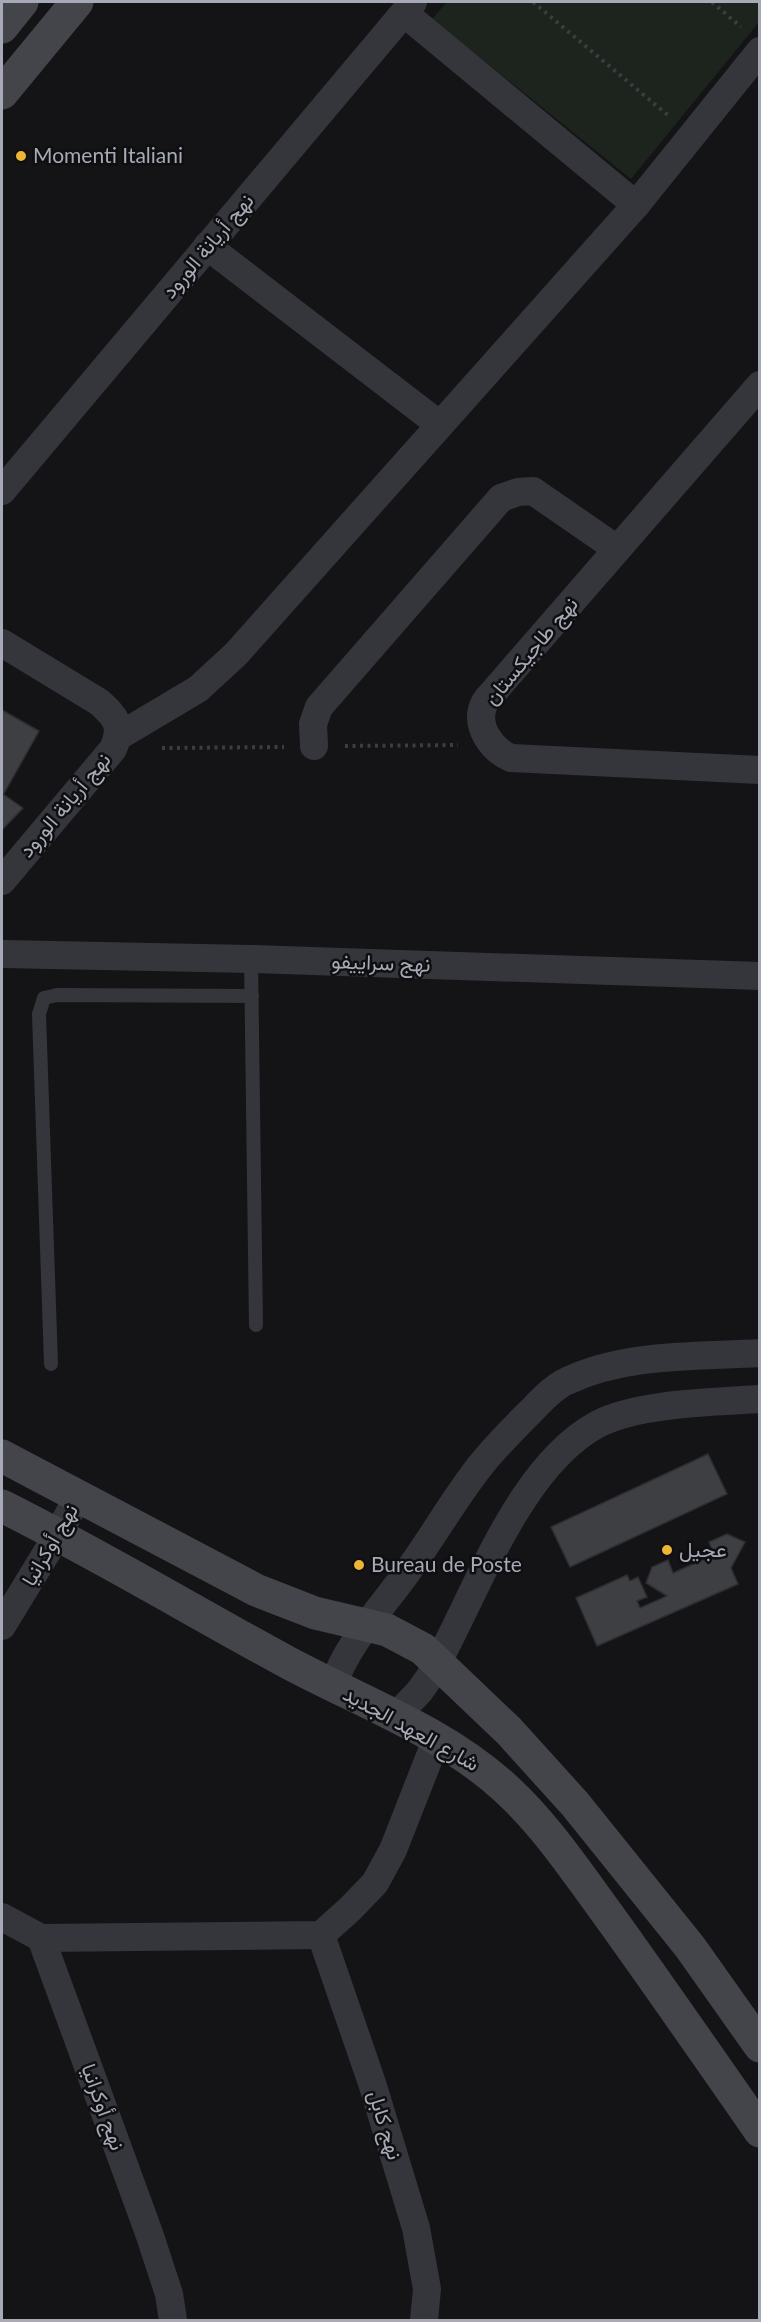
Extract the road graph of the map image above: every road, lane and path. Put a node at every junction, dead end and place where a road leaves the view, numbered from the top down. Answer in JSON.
{"nodes":[{"id":1,"x":22,"y":2,"type":"edge"},
{"id":2,"x":77,"y":2,"type":"edge"},
{"id":3,"x":532,"y":2,"type":"edge"},
{"id":4,"x":712,"y":2,"type":"edge"},
{"id":5,"x":409,"y":7,"type":"edge"},
{"id":6,"x":2,"y":27,"type":"edge"},
{"id":7,"x":752,"y":40,"type":"edge"},
{"id":8,"x":2,"y":93,"type":"edge"},
{"id":9,"x":692,"y":135,"type":"junction"},
{"id":10,"x":636,"y":205,"type":"junction"},
{"id":11,"x":207,"y":246,"type":"junction"},
{"id":12,"x":759,"y":385,"type":"edge"},
{"id":13,"x":440,"y":425,"type":"junction"},
{"id":14,"x":2,"y":491,"type":"edge"},
{"id":15,"x":617,"y":549,"type":"junction"},
{"id":16,"x":2,"y":643,"type":"edge"},
{"id":17,"x":119,"y":736,"type":"junction"},
{"id":18,"x":314,"y":746,"type":"dead end"},
{"id":19,"x":759,"y":771,"type":"edge"},
{"id":20,"x":2,"y":881,"type":"edge"},
{"id":21,"x":2,"y":954,"type":"edge"},
{"id":22,"x":251,"y":959,"type":"junction"},
{"id":23,"x":759,"y":976,"type":"edge"},
{"id":24,"x":252,"y":996,"type":"junction"},
{"id":25,"x":256,"y":1325,"type":"dead end"},
{"id":26,"x":759,"y":1353,"type":"edge"},
{"id":27,"x":51,"y":1364,"type":"dead end"},
{"id":28,"x":759,"y":1398,"type":"edge"},
{"id":29,"x":2,"y":1455,"type":"edge"},
{"id":30,"x":79,"y":1495,"type":"junction"},
{"id":31,"x":2,"y":1506,"type":"edge"},
{"id":32,"x":58,"y":1534,"type":"junction"},
{"id":33,"x":367,"y":1625,"type":"junction"},
{"id":34,"x":2,"y":1626,"type":"edge"},
{"id":35,"x":438,"y":1662,"type":"junction"},
{"id":36,"x":333,"y":1685,"type":"junction"},
{"id":37,"x":395,"y":1717,"type":"junction"},
{"id":38,"x":436,"y":1738,"type":"junction"},
{"id":39,"x":2,"y":1917,"type":"edge"},
{"id":40,"x":321,"y":1935,"type":"junction"},
{"id":41,"x":41,"y":1938,"type":"junction"},
{"id":42,"x":759,"y":2046,"type":"edge"},
{"id":43,"x":759,"y":2131,"type":"edge"},
{"id":44,"x":173,"y":2320,"type":"edge"},
{"id":45,"x":424,"y":2320,"type":"edge"}],
"edges":[{"from":1,"to":6,"type":"main road"},
{"from":2,"to":8,"type":"main road"},
{"from":3,"to":9,"type":"path"},
{"from":4,"to":7,"type":"path"},
{"from":5,"to":10,"type":"street"},
{"from":5,"to":11,"type":"street","name":"نهج أريانة الورود"},
{"from":7,"to":9,"type":"street"},
{"from":9,"to":10,"type":"street"},
{"from":10,"to":13,"type":"street"},
{"from":11,"to":13,"type":"street"},
{"from":11,"to":14,"type":"street","name":"نهج أريانة الورود"},
{"from":12,"to":15,"type":"street","name":"نهج طاجيكستان"},
{"from":13,"to":17,"type":"street"},
{"from":15,"to":18,"type":"street"},
{"from":15,"to":19,"type":"street","name":"نهج طاجيكستان"},
{"from":16,"to":17,"type":"street","name":"نهج أريانة الورود"},
{"from":17,"to":20,"type":"street","name":"نهج أريانة الورود"},
{"from":21,"to":22,"type":"street","name":"نهج سراييفو"},
{"from":22,"to":23,"type":"street","name":"نهج سراييفو"},
{"from":22,"to":24,"type":"lane"},
{"from":24,"to":25,"type":"lane"},
{"from":24,"to":27,"type":"lane"},
{"from":26,"to":33,"type":"street"},
{"from":28,"to":35,"type":"street"},
{"from":29,"to":30,"type":"main road"},
{"from":30,"to":32,"type":"street","name":"نهج أوكرانيا"},
{"from":30,"to":33,"type":"main road"},
{"from":31,"to":32,"type":"main road","name":"شارع العهد الجديد"},
{"from":32,"to":34,"type":"street","name":"نهج أوكرانيا"},
{"from":32,"to":36,"type":"main road","name":"شارع العهد الجديد"},
{"from":33,"to":35,"type":"main road"},
{"from":33,"to":36,"type":"street"},
{"from":35,"to":37,"type":"street"},
{"from":35,"to":42,"type":"main road"},
{"from":36,"to":37,"type":"main road","name":"شارع العهد الجديد"},
{"from":37,"to":38,"type":"main road","name":"شارع العهد الجديد"},
{"from":38,"to":40,"type":"street"},
{"from":38,"to":43,"type":"main road","name":"شارع العهد الجديد"},
{"from":39,"to":41,"type":"street"},
{"from":40,"to":41,"type":"street"},
{"from":40,"to":45,"type":"street","name":"نهج كابل"},
{"from":41,"to":44,"type":"street","name":"نهج أوكرانيا"}]}
